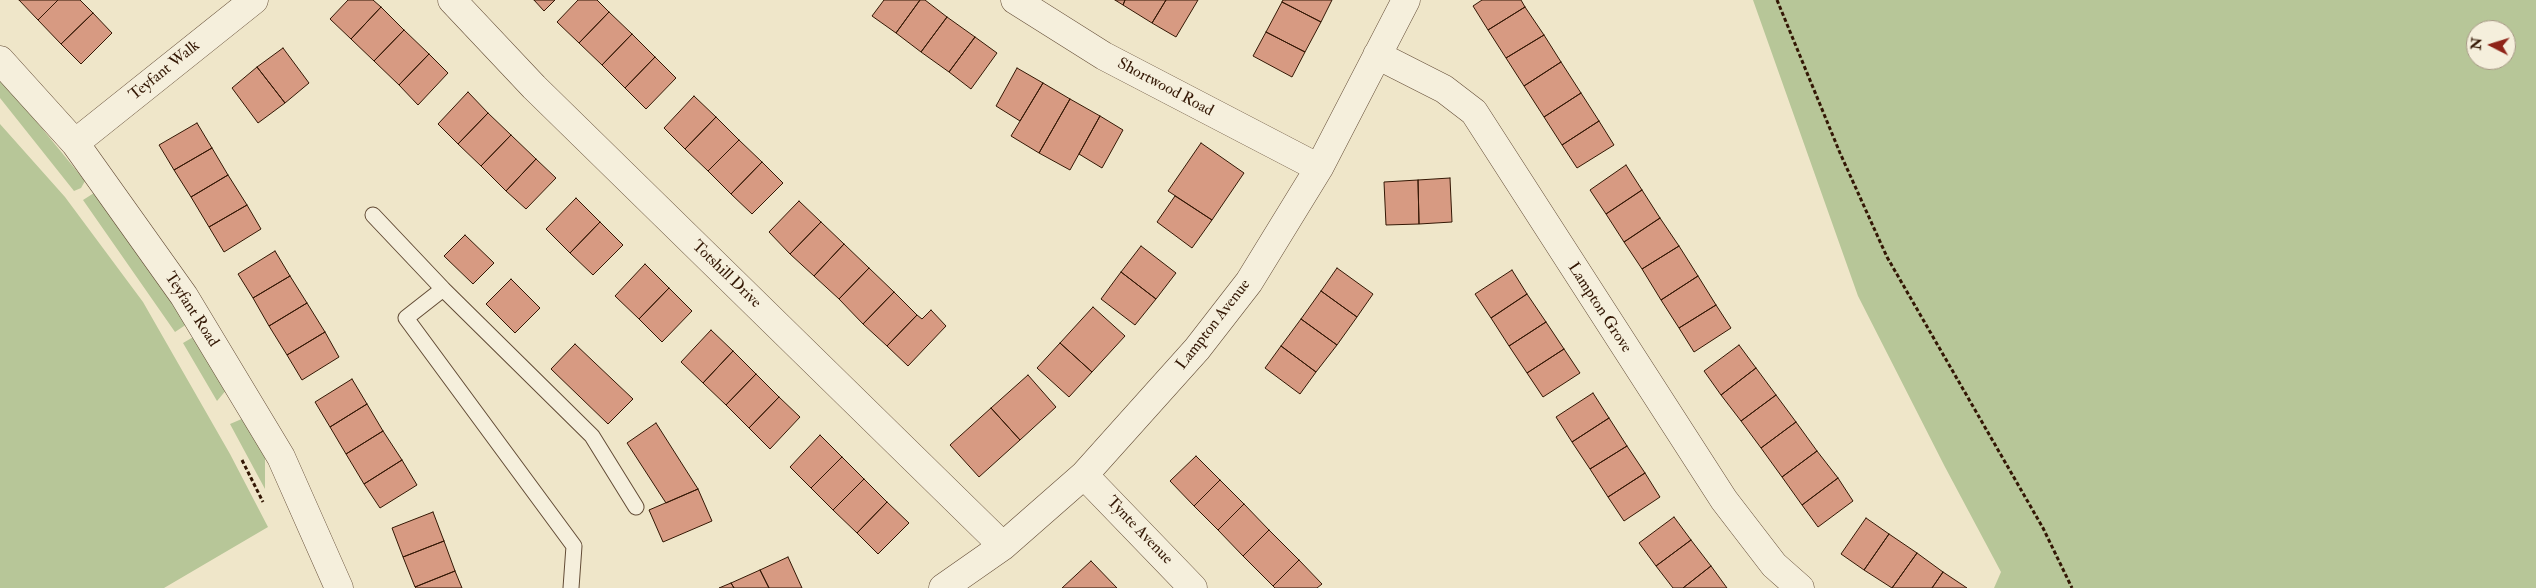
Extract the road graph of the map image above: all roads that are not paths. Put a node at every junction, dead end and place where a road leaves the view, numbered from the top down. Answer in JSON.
{"nodes":[{"id":1,"x":254,"y":0,"type":"edge"},
{"id":2,"x":452,"y":0,"type":"edge"},
{"id":3,"x":1015,"y":0,"type":"edge"},
{"id":4,"x":1406,"y":0,"type":"edge"},
{"id":5,"x":1377,"y":55,"type":"junction"},
{"id":6,"x":0,"y":60,"type":"edge"},
{"id":7,"x":75,"y":143,"type":"junction"},
{"id":8,"x":1320,"y":168,"type":"junction"},
{"id":9,"x":372,"y":215,"type":"dead end"},
{"id":10,"x":443,"y":289,"type":"junction"},
{"id":11,"x":1084,"y":475,"type":"junction"},
{"id":12,"x":636,"y":507,"type":"dead end"},
{"id":13,"x":1003,"y":546,"type":"junction"},
{"id":14,"x":339,"y":588,"type":"edge"},
{"id":15,"x":571,"y":588,"type":"edge"},
{"id":16,"x":943,"y":588,"type":"edge"},
{"id":17,"x":1193,"y":588,"type":"edge"},
{"id":18,"x":1800,"y":588,"type":"edge"}],
"edges":[{"from":1,"to":7,"type":"street","name":"Teyfant Walk"},
{"from":2,"to":13,"type":"street","name":"Totshill Drive"},
{"from":3,"to":8,"type":"street","name":"Shortwood Road"},
{"from":4,"to":5,"type":"street","name":"Lampton Avenue"},
{"from":5,"to":8,"type":"street","name":"Lampton Avenue"},
{"from":5,"to":18,"type":"street","name":"Lampton Grove"},
{"from":6,"to":7,"type":"street","name":"Teyfant Road"},
{"from":7,"to":14,"type":"street","name":"Teyfant Road"},
{"from":8,"to":11,"type":"street","name":"Lampton Avenue"},
{"from":9,"to":10,"type":"lane"},
{"from":10,"to":12,"type":"lane"},
{"from":10,"to":15,"type":"lane"},
{"from":11,"to":13,"type":"street","name":"Lampton Avenue"},
{"from":11,"to":17,"type":"street","name":"Tynte Avenue"},
{"from":13,"to":16,"type":"street","name":"Lampton Avenue"}]}
